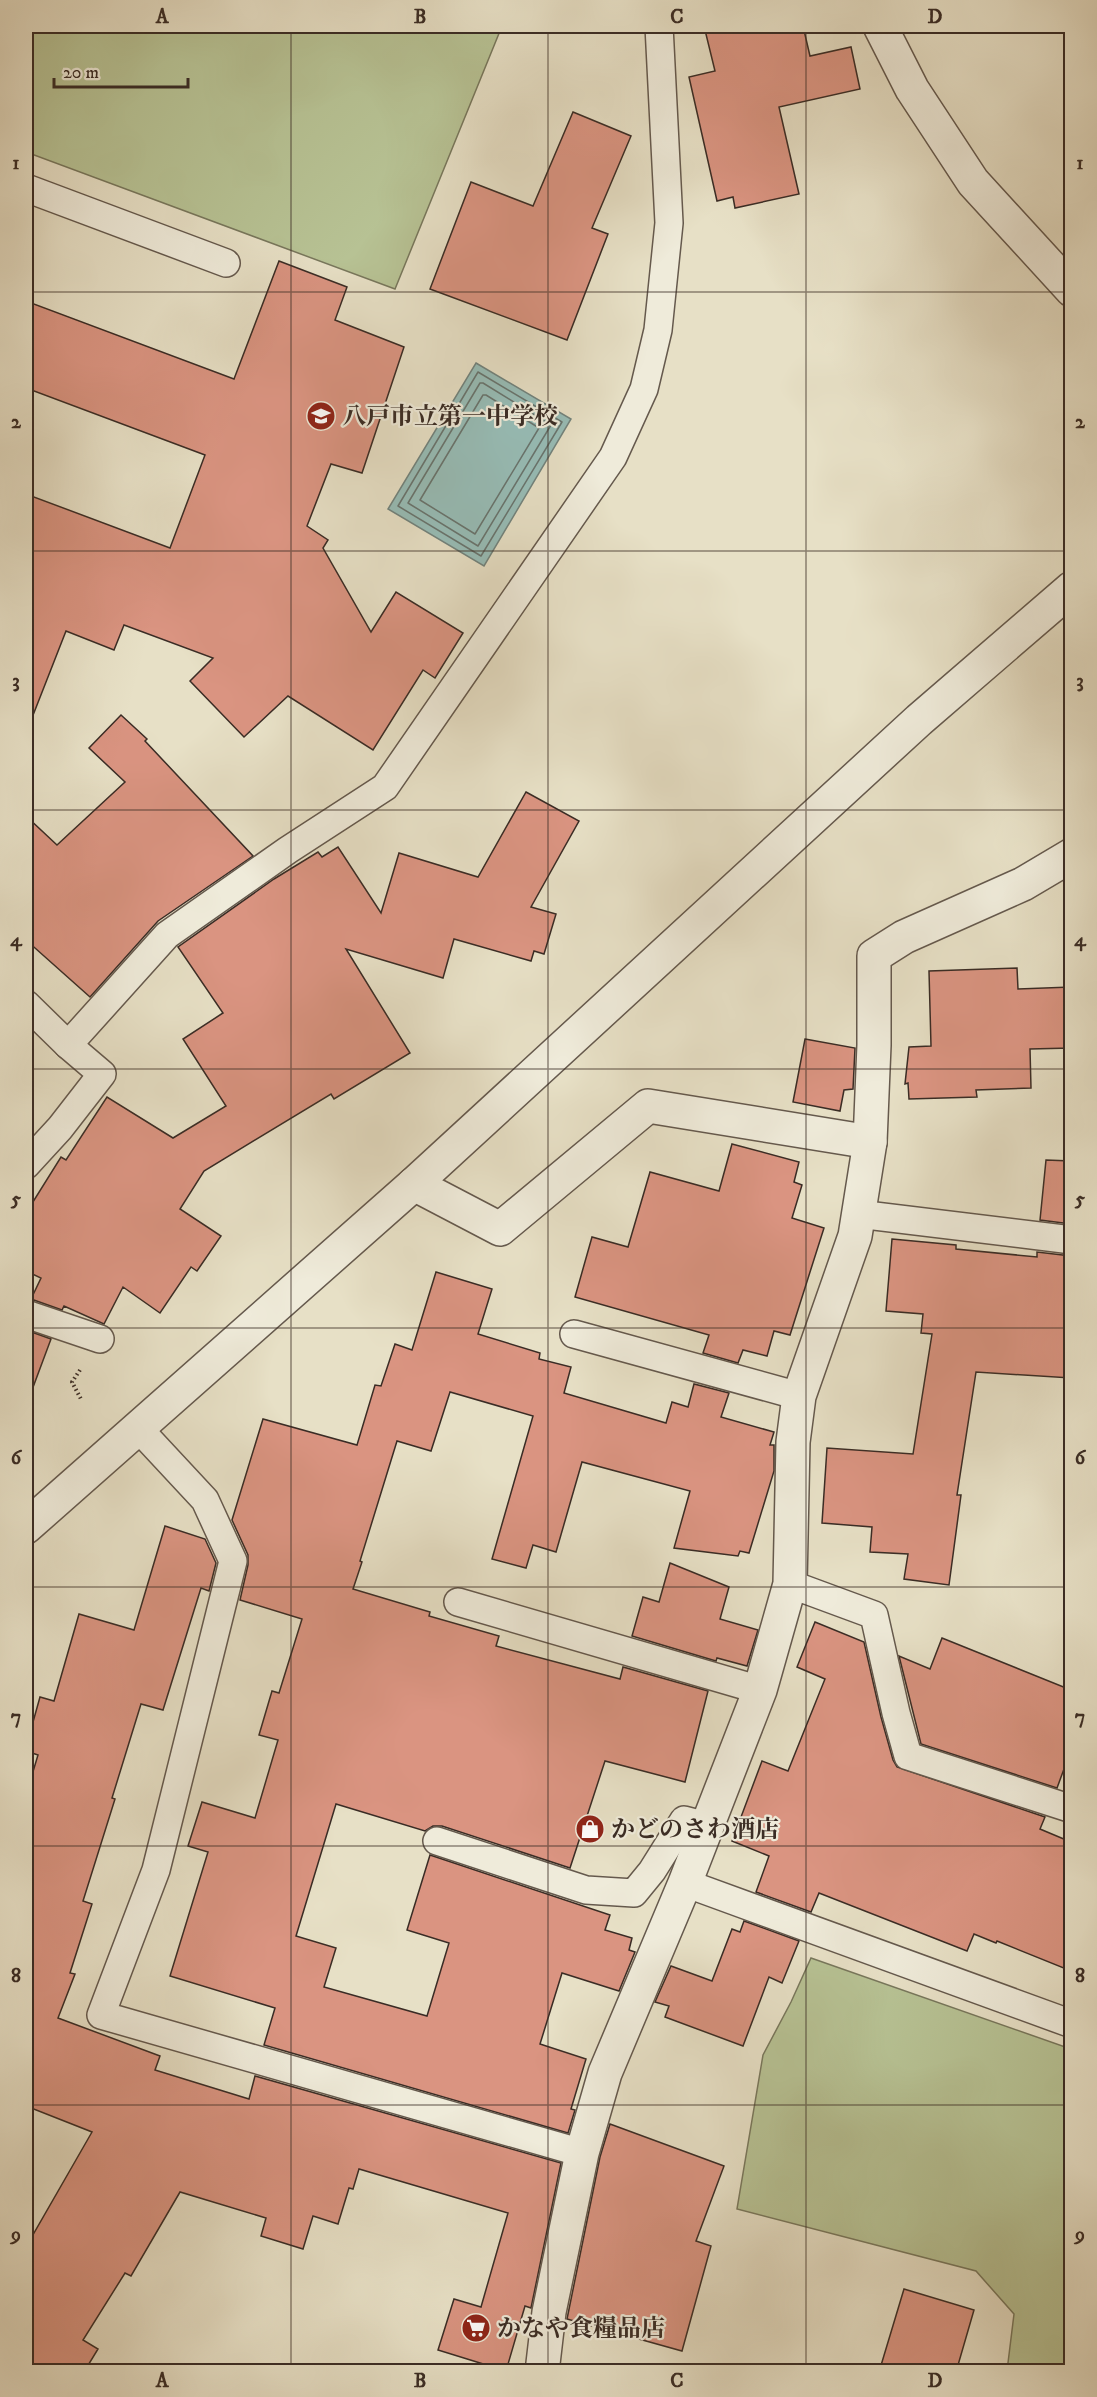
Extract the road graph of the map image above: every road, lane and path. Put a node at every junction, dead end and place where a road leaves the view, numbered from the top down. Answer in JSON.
{"nodes":[{"id":1,"x":659,"y":26,"type":"edge"},
{"id":2,"x":880,"y":26,"type":"edge"},
{"id":3,"x":26,"y":188,"type":"edge"},
{"id":4,"x":226,"y":263,"type":"dead end"},
{"id":5,"x":1071,"y":290,"type":"edge"},
{"id":6,"x":1071,"y":588,"type":"edge"},
{"id":7,"x":1071,"y":855,"type":"edge"},
{"id":8,"x":26,"y":1004,"type":"edge"},
{"id":9,"x":68,"y":1045,"type":"junction"},
{"id":10,"x":870,"y":1142,"type":"junction"},
{"id":11,"x":26,"y":1165,"type":"edge"},
{"id":12,"x":414,"y":1184,"type":"junction"},
{"id":13,"x":858,"y":1214,"type":"junction"},
{"id":14,"x":1071,"y":1240,"type":"edge"},
{"id":15,"x":26,"y":1314,"type":"edge"},
{"id":16,"x":574,"y":1334,"type":"dead end"},
{"id":17,"x":100,"y":1339,"type":"dead end"},
{"id":18,"x":799,"y":1396,"type":"junction"},
{"id":19,"x":138,"y":1428,"type":"junction"},
{"id":20,"x":28,"y":1520,"type":"edge"},
{"id":21,"x":790,"y":1584,"type":"junction"},
{"id":22,"x":458,"y":1602,"type":"dead end"},
{"id":23,"x":760,"y":1690,"type":"junction"},
{"id":24,"x":1071,"y":1809,"type":"edge"},
{"id":25,"x":707,"y":1826,"type":"junction"},
{"id":26,"x":437,"y":1841,"type":"dead end"},
{"id":27,"x":685,"y":1883,"type":"junction"},
{"id":28,"x":1071,"y":2024,"type":"edge"},
{"id":29,"x":582,"y":2153,"type":"junction"},
{"id":30,"x":543,"y":2372,"type":"edge"}],
"edges":[{"from":1,"to":9,"type":"lane"},
{"from":2,"to":5,"type":"street"},
{"from":3,"to":4,"type":"lane"},
{"from":6,"to":12,"type":"street"},
{"from":7,"to":10,"type":"street"},
{"from":8,"to":9,"type":"lane"},
{"from":9,"to":11,"type":"lane"},
{"from":10,"to":12,"type":"street"},
{"from":10,"to":13,"type":"street"},
{"from":12,"to":19,"type":"street"},
{"from":13,"to":14,"type":"lane"},
{"from":13,"to":18,"type":"street"},
{"from":15,"to":17,"type":"lane"},
{"from":16,"to":18,"type":"lane"},
{"from":18,"to":21,"type":"street"},
{"from":19,"to":20,"type":"street"},
{"from":19,"to":29,"type":"lane"},
{"from":21,"to":23,"type":"street"},
{"from":21,"to":24,"type":"lane"},
{"from":22,"to":23,"type":"lane"},
{"from":23,"to":25,"type":"street"},
{"from":25,"to":26,"type":"lane"},
{"from":25,"to":27,"type":"street"},
{"from":27,"to":28,"type":"lane"},
{"from":27,"to":29,"type":"street"},
{"from":29,"to":30,"type":"street"}]}
